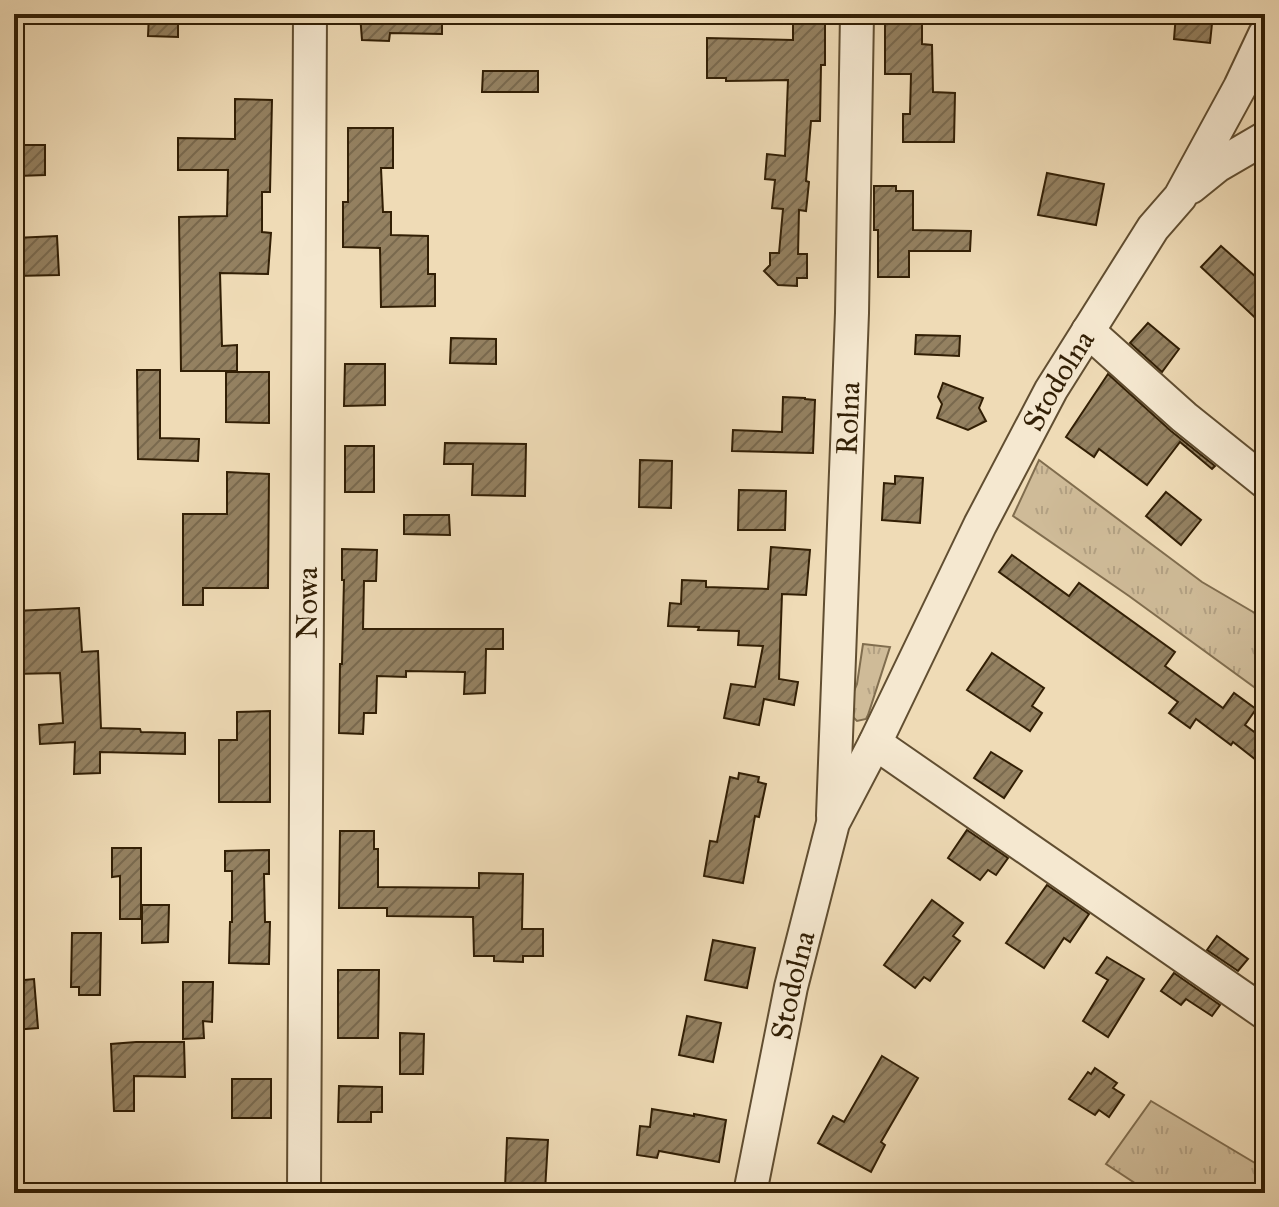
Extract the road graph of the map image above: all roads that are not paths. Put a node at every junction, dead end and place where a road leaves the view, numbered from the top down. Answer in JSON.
{"nodes":[{"id":1,"x":310,"y":14,"type":"edge"},
{"id":2,"x":857,"y":14,"type":"edge"},
{"id":3,"x":1265,"y":34,"type":"edge"},
{"id":4,"x":1240,"y":87,"type":"junction"},
{"id":5,"x":1265,"y":127,"type":"edge"},
{"id":6,"x":1265,"y":138,"type":"edge"},
{"id":7,"x":1180,"y":197,"type":"junction"},
{"id":8,"x":1088,"y":331,"type":"junction"},
{"id":9,"x":1265,"y":482,"type":"edge"},
{"id":10,"x":875,"y":743,"type":"junction"},
{"id":11,"x":833,"y":823,"type":"junction"},
{"id":12,"x":1265,"y":1013,"type":"edge"},
{"id":13,"x":304,"y":1193,"type":"edge"},
{"id":14,"x":750,"y":1193,"type":"edge"}],
"edges":[{"from":1,"to":13,"type":"street","name":"Nowa"},
{"from":2,"to":11,"type":"street","name":"Rolna"},
{"from":3,"to":4,"type":"street","name":"Stodolna"},
{"from":4,"to":5,"type":"street"},
{"from":4,"to":7,"type":"street","name":"Stodolna"},
{"from":6,"to":7,"type":"street"},
{"from":7,"to":8,"type":"street","name":"Stodolna"},
{"from":8,"to":9,"type":"street"},
{"from":8,"to":10,"type":"street","name":"Stodolna"},
{"from":10,"to":11,"type":"street","name":"Stodolna"},
{"from":10,"to":12,"type":"street"},
{"from":11,"to":14,"type":"street","name":"Stodolna"}]}
